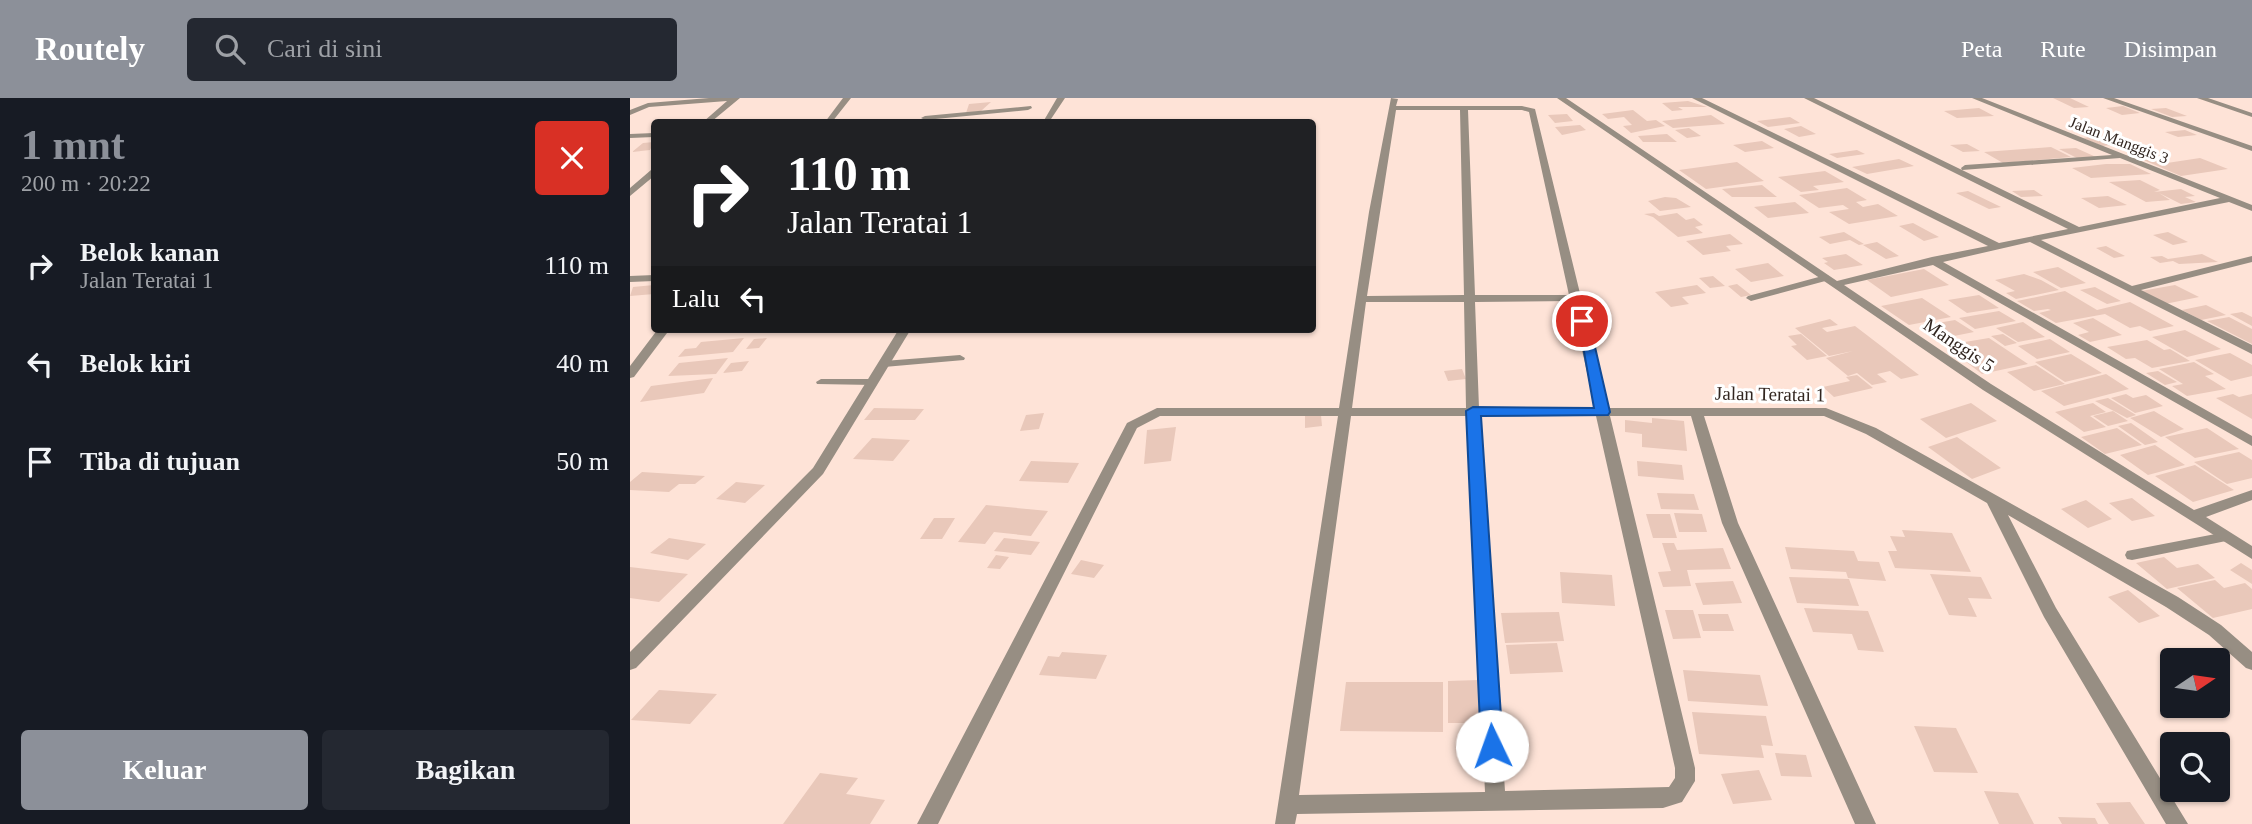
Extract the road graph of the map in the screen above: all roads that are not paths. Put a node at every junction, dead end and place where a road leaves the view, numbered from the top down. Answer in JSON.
{"nodes":[{"id":1,"x":737,"y":98,"type":"edge"},
{"id":2,"x":847,"y":98,"type":"edge"},
{"id":3,"x":993,"y":98,"type":"edge"},
{"id":4,"x":1061,"y":98,"type":"edge"},
{"id":5,"x":1561,"y":98,"type":"edge"},
{"id":6,"x":1696,"y":98,"type":"edge"},
{"id":7,"x":1808,"y":98,"type":"edge"},
{"id":8,"x":1976,"y":98,"type":"edge"},
{"id":9,"x":2106,"y":98,"type":"edge"},
{"id":10,"x":2201,"y":98,"type":"edge"},
{"id":11,"x":1394,"y":103,"type":"edge"},
{"id":12,"x":1028,"y":108,"type":"dead end"},
{"id":13,"x":1464,"y":108,"type":"junction"},
{"id":14,"x":990,"y":111,"type":"junction"},
{"id":15,"x":630,"y":113,"type":"edge"},
{"id":16,"x":2252,"y":115,"type":"edge"},
{"id":17,"x":925,"y":118,"type":"dead end"},
{"id":18,"x":711,"y":119,"type":"edge"},
{"id":19,"x":830,"y":119,"type":"edge"},
{"id":20,"x":1048,"y":119,"type":"edge"},
{"id":21,"x":651,"y":135,"type":"edge"},
{"id":22,"x":630,"y":136,"type":"edge"},
{"id":23,"x":2252,"y":149,"type":"edge"},
{"id":24,"x":2124,"y":157,"type":"junction"},
{"id":25,"x":1965,"y":168,"type":"dead end"},
{"id":26,"x":651,"y":175,"type":"edge"},
{"id":27,"x":630,"y":193,"type":"edge"},
{"id":28,"x":2230,"y":199,"type":"junction"},
{"id":29,"x":2252,"y":208,"type":"edge"},
{"id":30,"x":2078,"y":230,"type":"junction"},
{"id":31,"x":2031,"y":239,"type":"junction"},
{"id":32,"x":1996,"y":246,"type":"junction"},
{"id":33,"x":2252,"y":259,"type":"edge"},
{"id":34,"x":1932,"y":260,"type":"junction"},
{"id":35,"x":651,"y":278,"type":"edge"},
{"id":36,"x":630,"y":279,"type":"edge"},
{"id":37,"x":1831,"y":281,"type":"junction"},
{"id":38,"x":2131,"y":289,"type":"junction"},
{"id":39,"x":1471,"y":298,"type":"junction"},
{"id":40,"x":1577,"y":298,"type":"junction"},
{"id":41,"x":1751,"y":298,"type":"dead end"},
{"id":42,"x":1361,"y":299,"type":"junction"},
{"id":43,"x":661,"y":333,"type":"edge"},
{"id":44,"x":903,"y":333,"type":"edge"},
{"id":45,"x":2250,"y":348,"type":"edge"},
{"id":46,"x":960,"y":358,"type":"dead end"},
{"id":47,"x":884,"y":364,"type":"junction"},
{"id":48,"x":630,"y":374,"type":"edge"},
{"id":49,"x":821,"y":382,"type":"dead end"},
{"id":50,"x":873,"y":382,"type":"junction"},
{"id":51,"x":1344,"y":411,"type":"junction"},
{"id":52,"x":1473,"y":411,"type":"junction"},
{"id":53,"x":1602,"y":412,"type":"junction"},
{"id":54,"x":1696,"y":412,"type":"junction"},
{"id":55,"x":2252,"y":442,"type":"edge"},
{"id":56,"x":2252,"y":495,"type":"edge"},
{"id":57,"x":1992,"y":500,"type":"junction"},
{"id":58,"x":2192,"y":516,"type":"junction"},
{"id":59,"x":2226,"y":537,"type":"junction"},
{"id":60,"x":2252,"y":553,"type":"edge"},
{"id":61,"x":2132,"y":555,"type":"dead end"},
{"id":62,"x":630,"y":663,"type":"edge"},
{"id":63,"x":2252,"y":663,"type":"edge"},
{"id":64,"x":1496,"y":802,"type":"junction"},
{"id":65,"x":1287,"y":815,"type":"edge"},
{"id":66,"x":927,"y":824,"type":"edge"},
{"id":67,"x":1866,"y":824,"type":"edge"},
{"id":68,"x":2178,"y":824,"type":"edge"}],
"edges":[{"from":1,"to":15,"type":"street"},
{"from":1,"to":18,"type":"street"},
{"from":2,"to":19,"type":"street"},
{"from":3,"to":14,"type":"street"},
{"from":4,"to":20,"type":"street"},
{"from":5,"to":37,"type":"street","name":"Manggis 5"},
{"from":6,"to":32,"type":"street"},
{"from":7,"to":30,"type":"street"},
{"from":8,"to":24,"type":"street","name":"Jalan Manggis 3"},
{"from":9,"to":23,"type":"street"},
{"from":10,"to":16,"type":"street"},
{"from":11,"to":13,"type":"street"},
{"from":11,"to":42,"type":"street"},
{"from":12,"to":14,"type":"street"},
{"from":13,"to":39,"type":"street"},
{"from":13,"to":40,"type":"street"},
{"from":14,"to":17,"type":"street"},
{"from":21,"to":22,"type":"street"},
{"from":24,"to":25,"type":"street"},
{"from":24,"to":28,"type":"street","name":"Jalan Manggis 3"},
{"from":26,"to":27,"type":"street"},
{"from":28,"to":29,"type":"street","name":"Jalan Manggis 3"},
{"from":28,"to":30,"type":"street"},
{"from":30,"to":31,"type":"street"},
{"from":31,"to":32,"type":"street"},
{"from":31,"to":38,"type":"street"},
{"from":32,"to":34,"type":"street"},
{"from":33,"to":38,"type":"street"},
{"from":34,"to":37,"type":"street"},
{"from":34,"to":55,"type":"street"},
{"from":35,"to":36,"type":"street"},
{"from":37,"to":41,"type":"lane"},
{"from":37,"to":58,"type":"street","name":"Manggis 5"},
{"from":38,"to":45,"type":"street"},
{"from":39,"to":40,"type":"street"},
{"from":39,"to":42,"type":"street"},
{"from":39,"to":52,"type":"street"},
{"from":40,"to":53,"type":"street"},
{"from":42,"to":51,"type":"street"},
{"from":43,"to":48,"type":"street"},
{"from":44,"to":47,"type":"street"},
{"from":46,"to":47,"type":"lane"},
{"from":47,"to":50,"type":"street"},
{"from":49,"to":50,"type":"lane"},
{"from":50,"to":62,"type":"street"},
{"from":51,"to":52,"type":"street","name":"Jalan Teratai 1"},
{"from":51,"to":65,"type":"street"},
{"from":51,"to":66,"type":"street","name":"Jalan Teratai 1"},
{"from":52,"to":53,"type":"street","name":"Jalan Teratai 1"},
{"from":52,"to":64,"type":"street"},
{"from":53,"to":54,"type":"street","name":"Jalan Teratai 1"},
{"from":53,"to":64,"type":"street"},
{"from":54,"to":57,"type":"street","name":"Jalan Teratai 1"},
{"from":54,"to":67,"type":"street"},
{"from":56,"to":58,"type":"street"},
{"from":57,"to":63,"type":"street","name":"Jalan Teratai 1"},
{"from":57,"to":68,"type":"street"},
{"from":58,"to":59,"type":"street","name":"Manggis 5"},
{"from":59,"to":60,"type":"street","name":"Manggis 5"},
{"from":59,"to":61,"type":"lane"},
{"from":64,"to":65,"type":"street"}]}
